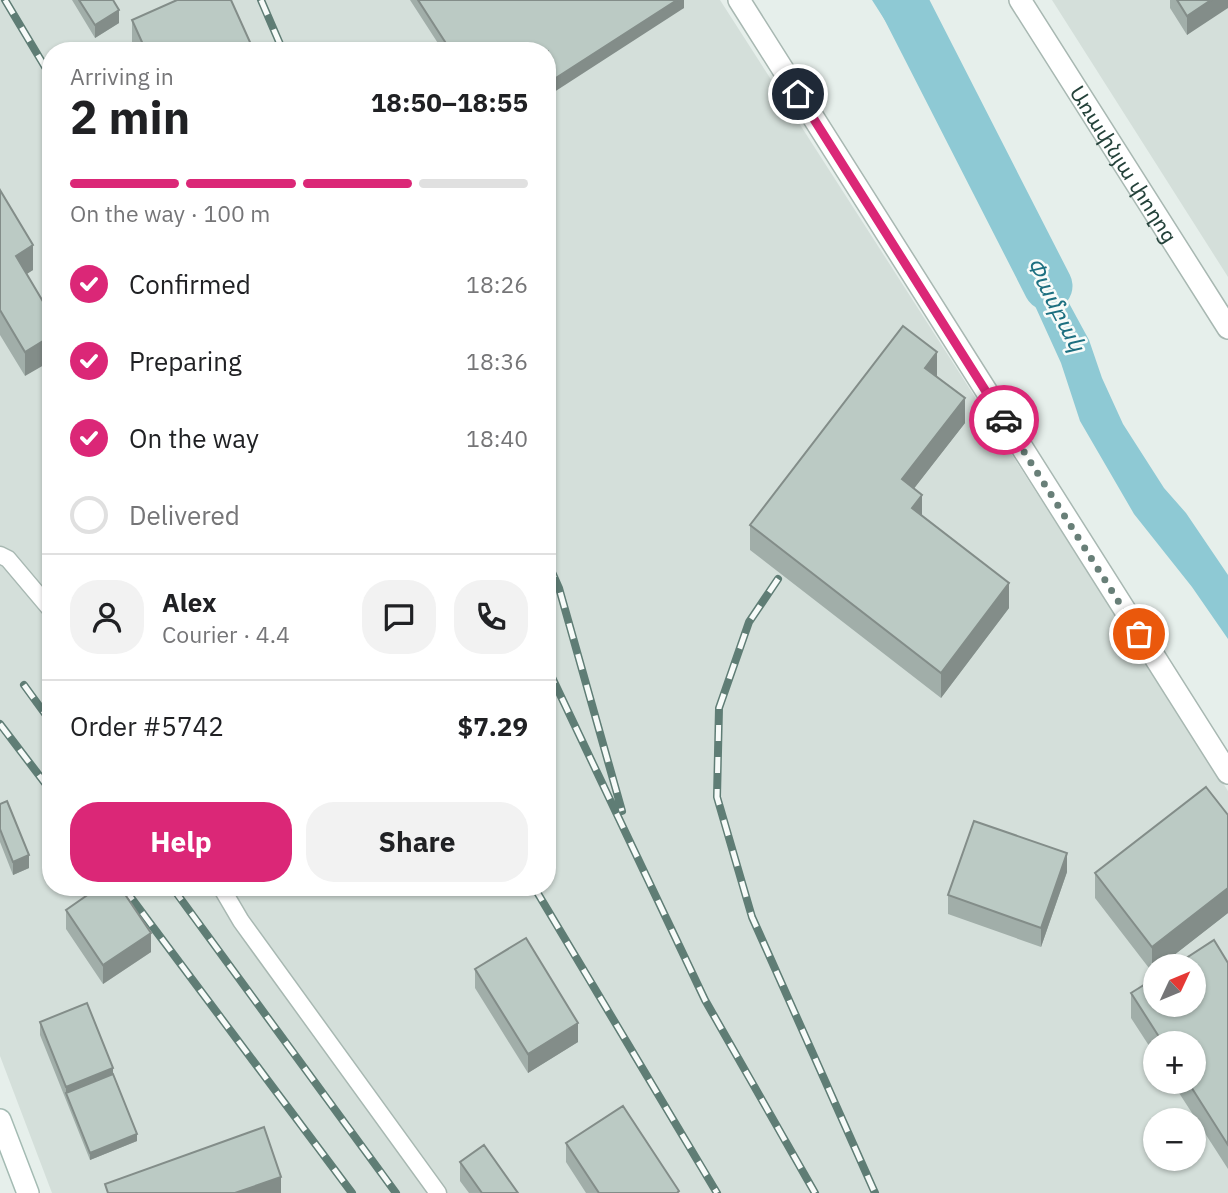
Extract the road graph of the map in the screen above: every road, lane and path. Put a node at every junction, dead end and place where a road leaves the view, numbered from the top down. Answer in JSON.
{"nodes":[{"id":1,"x":739,"y":0,"type":"edge"},
{"id":2,"x":1020,"y":0,"type":"edge"},
{"id":3,"x":1228,"y":328,"type":"edge"},
{"id":4,"x":0,"y":555,"type":"edge"},
{"id":5,"x":42,"y":599,"type":"edge"},
{"id":6,"x":1228,"y":773,"type":"edge"},
{"id":7,"x":226,"y":896,"type":"edge"},
{"id":8,"x":0,"y":1120,"type":"edge"},
{"id":9,"x":28,"y":1193,"type":"edge"},
{"id":10,"x":438,"y":1193,"type":"edge"}],
"edges":[{"from":1,"to":6,"type":"street"},
{"from":2,"to":3,"type":"street","name":"Առափնյա փողոց"},
{"from":4,"to":5,"type":"lane"},
{"from":7,"to":10,"type":"lane"},
{"from":8,"to":9,"type":"street"}]}
